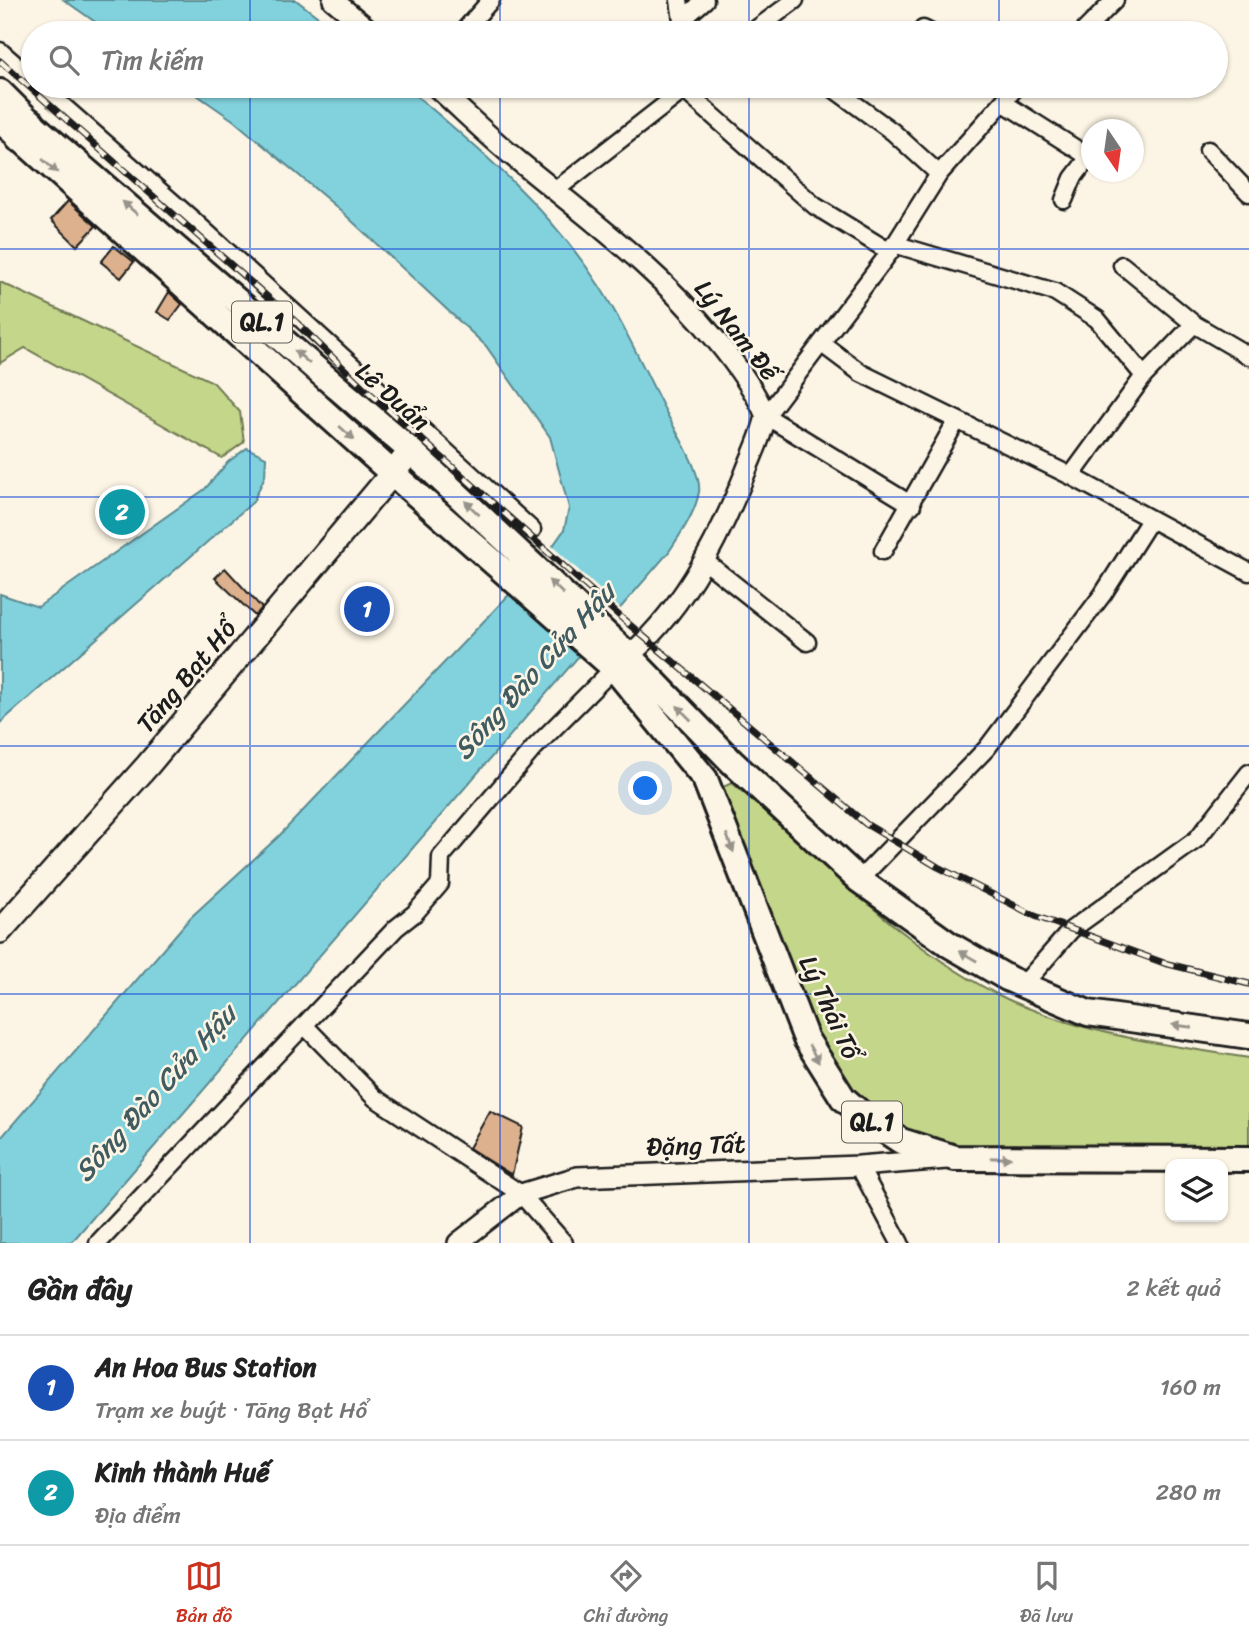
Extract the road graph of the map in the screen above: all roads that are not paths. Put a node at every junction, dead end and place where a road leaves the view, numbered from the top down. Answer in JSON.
{"nodes":[{"id":1,"x":333,"y":0,"type":"edge"},
{"id":2,"x":492,"y":0,"type":"edge"},
{"id":3,"x":679,"y":0,"type":"edge"},
{"id":4,"x":705,"y":0,"type":"edge"},
{"id":5,"x":794,"y":0,"type":"edge"},
{"id":6,"x":1115,"y":0,"type":"edge"},
{"id":7,"x":682,"y":20,"type":"joint"},
{"id":8,"x":358,"y":21,"type":"edge"},
{"id":9,"x":473,"y":21,"type":"edge"},
{"id":10,"x":768,"y":21,"type":"edge"},
{"id":11,"x":1094,"y":21,"type":"edge"},
{"id":12,"x":0,"y":51,"type":"edge"},
{"id":13,"x":21,"y":69,"type":"edge"},
{"id":14,"x":0,"y":92,"type":"edge"},
{"id":15,"x":54,"y":98,"type":"edge"},
{"id":16,"x":448,"y":98,"type":"edge"},
{"id":17,"x":674,"y":98,"type":"edge"},
{"id":18,"x":698,"y":98,"type":"edge"},
{"id":19,"x":846,"y":98,"type":"edge"},
{"id":20,"x":1008,"y":98,"type":"edge"},
{"id":21,"x":1004,"y":103,"type":"junction"},
{"id":22,"x":17,"y":127,"type":"edge"},
{"id":23,"x":1208,"y":150,"type":"dead end"},
{"id":24,"x":939,"y":174,"type":"junction"},
{"id":25,"x":557,"y":189,"type":"junction"},
{"id":26,"x":1249,"y":193,"type":"edge"},
{"id":27,"x":1064,"y":200,"type":"dead end"},
{"id":28,"x":892,"y":248,"type":"junction"},
{"id":29,"x":1122,"y":265,"type":"dead end"},
{"id":30,"x":1194,"y":324,"type":"junction"},
{"id":31,"x":821,"y":343,"type":"junction"},
{"id":32,"x":1249,"y":356,"type":"edge"},
{"id":33,"x":1144,"y":376,"type":"junction"},
{"id":34,"x":766,"y":416,"type":"junction"},
{"id":35,"x":957,"y":420,"type":"junction"},
{"id":36,"x":411,"y":451,"type":"junction"},
{"id":37,"x":392,"y":473,"type":"junction"},
{"id":38,"x":1071,"y":476,"type":"junction"},
{"id":39,"x":912,"y":505,"type":"junction"},
{"id":40,"x":1150,"y":520,"type":"junction"},
{"id":41,"x":532,"y":530,"type":"dead end"},
{"id":42,"x":883,"y":551,"type":"dead end"},
{"id":43,"x":513,"y":562,"type":"junction"},
{"id":44,"x":706,"y":562,"type":"junction"},
{"id":45,"x":1249,"y":572,"type":"edge"},
{"id":46,"x":807,"y":642,"type":"dead end"},
{"id":47,"x":619,"y":659,"type":"junction"},
{"id":48,"x":732,"y":762,"type":"junction"},
{"id":49,"x":1249,"y":773,"type":"edge"},
{"id":50,"x":705,"y":779,"type":"junction"},
{"id":51,"x":859,"y":880,"type":"junction"},
{"id":52,"x":0,"y":931,"type":"edge"},
{"id":53,"x":1023,"y":985,"type":"junction"},
{"id":54,"x":304,"y":1025,"type":"junction"},
{"id":55,"x":1249,"y":1036,"type":"edge"},
{"id":56,"x":955,"y":1158,"type":"junction"},
{"id":57,"x":1249,"y":1159,"type":"edge"},
{"id":58,"x":859,"y":1166,"type":"junction"},
{"id":59,"x":521,"y":1195,"type":"junction"},
{"id":60,"x":98,"y":1243,"type":"edge"},
{"id":61,"x":458,"y":1243,"type":"edge"},
{"id":62,"x":564,"y":1243,"type":"edge"},
{"id":63,"x":900,"y":1243,"type":"edge"}],
"edges":[{"from":1,"to":8,"type":"street"},
{"from":2,"to":9,"type":"street"},
{"from":3,"to":7,"type":"street"},
{"from":4,"to":7,"type":"street"},
{"from":5,"to":10,"type":"street"},
{"from":6,"to":11,"type":"street"},
{"from":12,"to":13,"type":"street"},
{"from":14,"to":22,"type":"main road","name":"Lê Duẩn","number":"QL.1"},
{"from":15,"to":41,"type":"street"},
{"from":16,"to":25,"type":"street","name":"Lý Nam Đế"},
{"from":17,"to":25,"type":"street"},
{"from":18,"to":28,"type":"street"},
{"from":19,"to":24,"type":"street"},
{"from":20,"to":21,"type":"street"},
{"from":21,"to":24,"type":"street"},
{"from":21,"to":27,"type":"street"},
{"from":36,"to":22,"type":"main road","name":"Lê Duẩn","number":"QL.1","one_way":true},
{"from":22,"to":37,"type":"main road","name":"Lê Duẩn","number":"QL.1","one_way":true},
{"from":23,"to":26,"type":"street"},
{"from":24,"to":28,"type":"street"},
{"from":25,"to":34,"type":"street","name":"Lý Nam Đế"},
{"from":28,"to":31,"type":"street"},
{"from":28,"to":33,"type":"street"},
{"from":29,"to":30,"type":"street"},
{"from":30,"to":32,"type":"street"},
{"from":30,"to":33,"type":"street"},
{"from":31,"to":34,"type":"street"},
{"from":31,"to":35,"type":"street"},
{"from":33,"to":38,"type":"street"},
{"from":34,"to":39,"type":"street"},
{"from":34,"to":44,"type":"street","name":"Lý Nam Đế"},
{"from":35,"to":38,"type":"street"},
{"from":35,"to":39,"type":"street"},
{"from":36,"to":37,"type":"main road","name":"Tăng Bạt Hổ"},
{"from":43,"to":36,"type":"main road","name":"Lê Duẩn","number":"QL.1","one_way":true},
{"from":37,"to":43,"type":"main road","name":"Lê Duẩn","number":"QL.1"},
{"from":37,"to":52,"type":"main road","name":"Tăng Bạt Hổ"},
{"from":38,"to":40,"type":"street"},
{"from":39,"to":42,"type":"street"},
{"from":40,"to":45,"type":"street"},
{"from":40,"to":51,"type":"street"},
{"from":43,"to":47,"type":"main road","name":"Lê Duẩn","number":"QL.1"},
{"from":44,"to":46,"type":"street"},
{"from":44,"to":47,"type":"street","name":"Lý Nam Đế"},
{"from":48,"to":47,"type":"main road","name":"Lê Duẩn","number":"QL.1","one_way":true},
{"from":47,"to":50,"type":"main road","name":"Lê Duẩn","number":"QL.1"},
{"from":47,"to":54,"type":"street"},
{"from":48,"to":50,"type":"main road"},
{"from":48,"to":51,"type":"main road","number":"QL.1"},
{"from":49,"to":53,"type":"street"},
{"from":50,"to":56,"type":"main road","name":"Lý Thái Tổ","number":"QL.1","one_way":true},
{"from":53,"to":51,"type":"main road","number":"QL.1","one_way":true},
{"from":55,"to":53,"type":"main road","number":"QL.1","one_way":true},
{"from":54,"to":59,"type":"street"},
{"from":54,"to":60,"type":"street"},
{"from":56,"to":57,"type":"main road","name":"Lý Thái Tổ","number":"QL.1","one_way":true},
{"from":56,"to":58,"type":"street","name":"Đặng Tất"},
{"from":58,"to":59,"type":"street","name":"Đặng Tất"},
{"from":58,"to":63,"type":"street"},
{"from":59,"to":61,"type":"street","name":"Đặng Tất"},
{"from":59,"to":62,"type":"street"}]}
